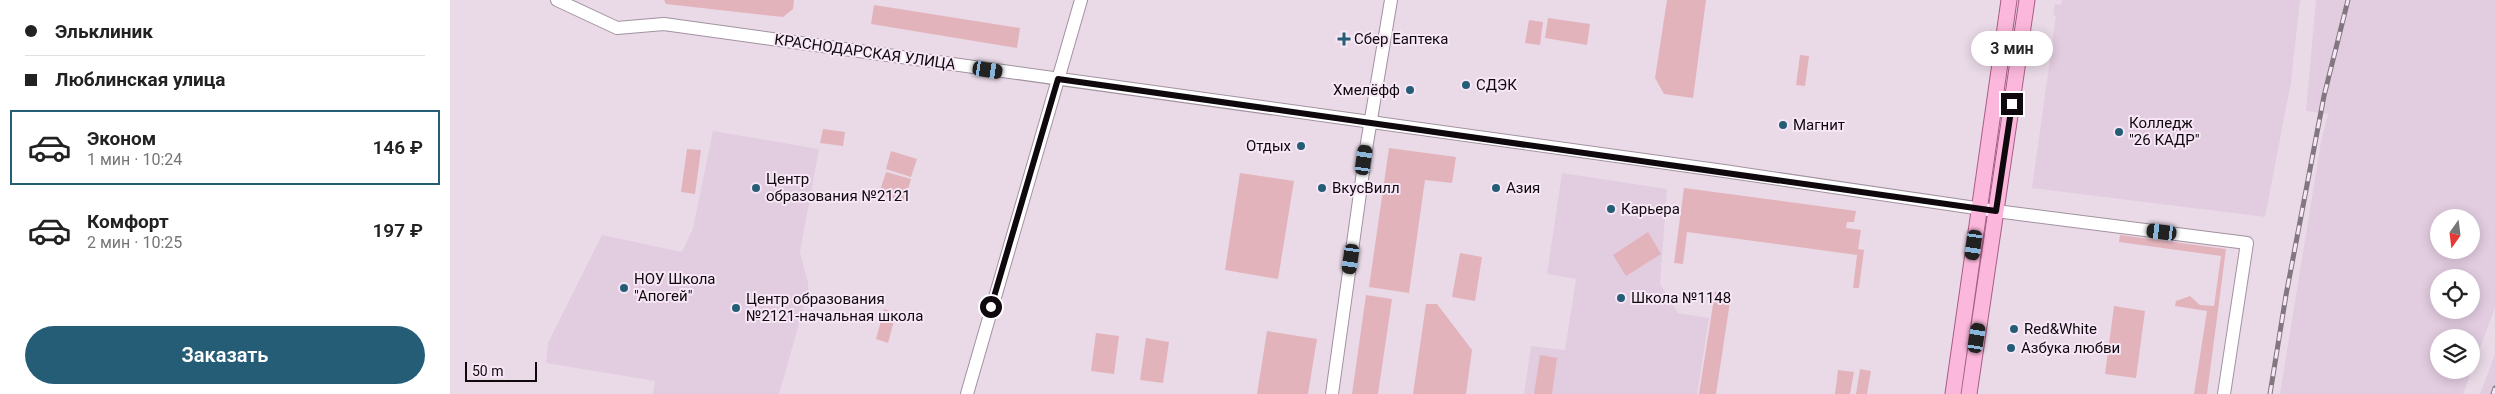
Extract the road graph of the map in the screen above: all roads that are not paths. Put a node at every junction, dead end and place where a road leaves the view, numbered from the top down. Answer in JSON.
{"nodes":[{"id":1,"x":557,"y":0,"type":"edge"},
{"id":2,"x":1081,"y":0,"type":"edge"},
{"id":3,"x":1391,"y":0,"type":"edge"},
{"id":4,"x":2010,"y":0,"type":"edge"},
{"id":5,"x":2026,"y":0,"type":"edge"},
{"id":6,"x":1058,"y":79,"type":"junction"},
{"id":7,"x":1371,"y":123,"type":"junction"},
{"id":8,"x":1979,"y":209,"type":"junction"},
{"id":9,"x":1996,"y":211,"type":"junction"},
{"id":10,"x":967,"y":394,"type":"edge"},
{"id":11,"x":1332,"y":394,"type":"edge"},
{"id":12,"x":1953,"y":394,"type":"edge"},
{"id":13,"x":1969,"y":394,"type":"edge"},
{"id":14,"x":2224,"y":394,"type":"edge"}],
"edges":[{"from":1,"to":6,"type":"street","name":"КРАСНОДАРСКАЯ УЛИЦА"},
{"from":2,"to":6,"type":"street"},
{"from":3,"to":7,"type":"street"},
{"from":4,"to":8,"type":"main road"},
{"from":5,"to":9,"type":"main road"},
{"from":6,"to":7,"type":"street","name":"КРАСНОДАРСКАЯ УЛИЦА"},
{"from":6,"to":10,"type":"street"},
{"from":7,"to":8,"type":"street","name":"КРАСНОДАРСКАЯ УЛИЦА"},
{"from":7,"to":11,"type":"street"},
{"from":8,"to":9,"type":"street","name":"КРАСНОДАРСКАЯ УЛИЦА"},
{"from":8,"to":12,"type":"main road"},
{"from":9,"to":13,"type":"main road"},
{"from":9,"to":14,"type":"street","name":"КРАСНОДАРСКАЯ УЛИЦА"}]}
